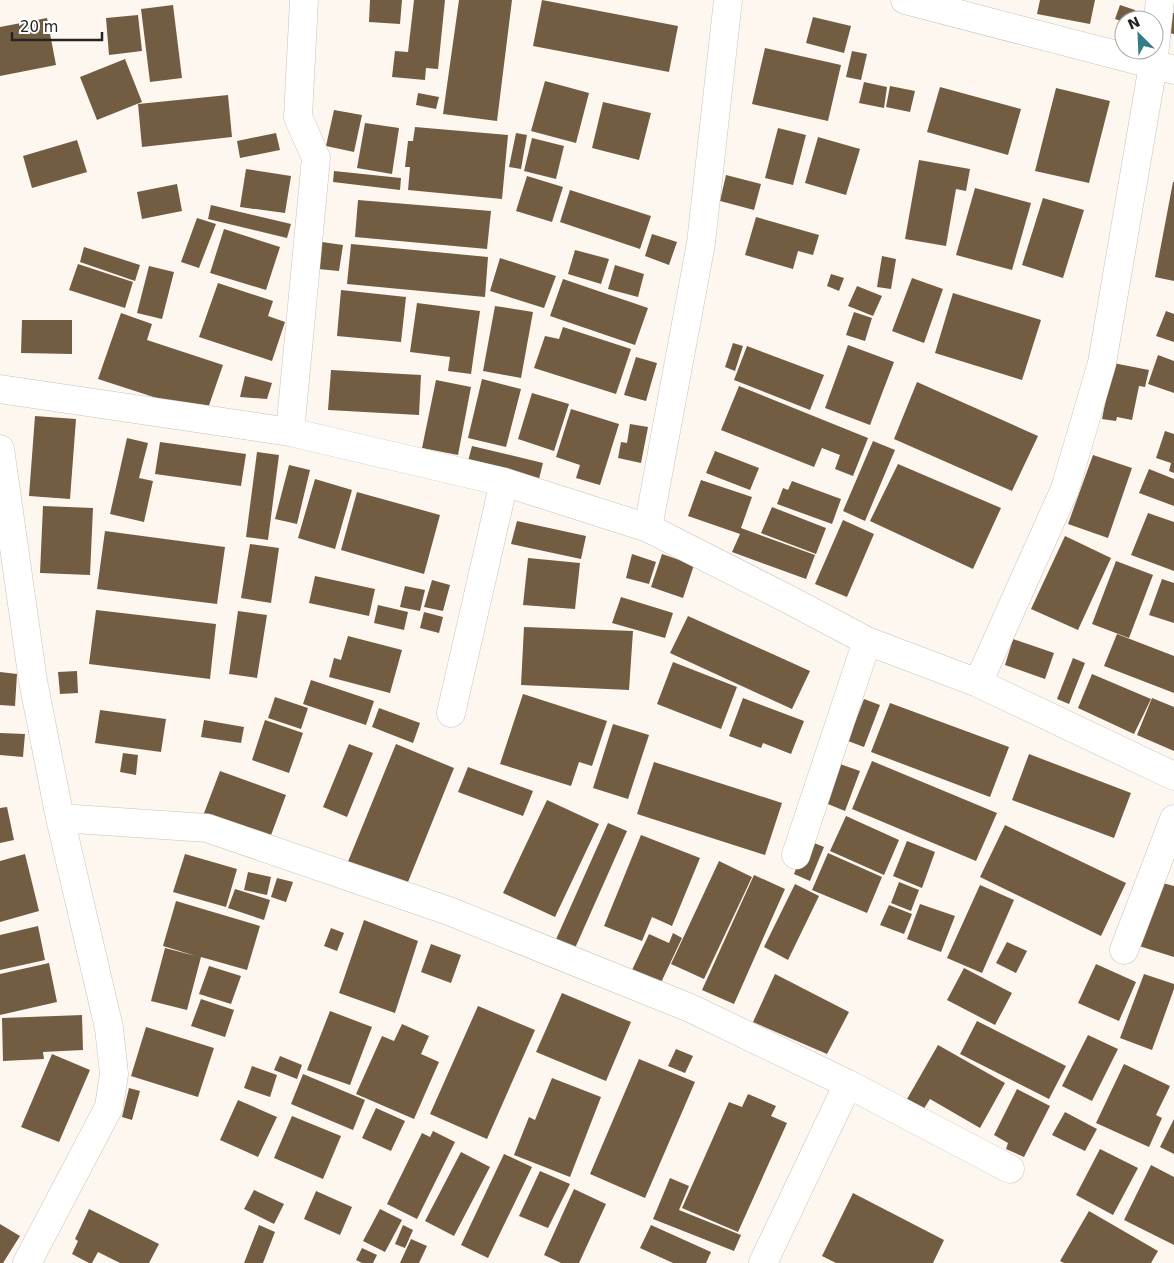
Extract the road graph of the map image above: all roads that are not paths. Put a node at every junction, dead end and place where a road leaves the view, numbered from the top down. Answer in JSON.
{"nodes":[{"id":1,"x":304,"y":0,"type":"edge"},
{"id":2,"x":728,"y":0,"type":"edge"},
{"id":3,"x":905,"y":0,"type":"edge"},
{"id":4,"x":1160,"y":0,"type":"edge"},
{"id":5,"x":1163,"y":67,"type":"edge"},
{"id":6,"x":0,"y":389,"type":"edge"},
{"id":7,"x":290,"y":432,"type":"junction"},
{"id":8,"x":0,"y":449,"type":"edge"},
{"id":9,"x":504,"y":482,"type":"junction"},
{"id":10,"x":648,"y":528,"type":"junction"},
{"id":11,"x":867,"y":640,"type":"junction"},
{"id":12,"x":978,"y":683,"type":"junction"},
{"id":13,"x":451,"y":713,"type":"dead end"},
{"id":14,"x":1174,"y":776,"type":"edge"},
{"id":15,"x":60,"y":818,"type":"junction"},
{"id":16,"x":1174,"y":819,"type":"edge"},
{"id":17,"x":796,"y":855,"type":"dead end"},
{"id":18,"x":1124,"y":950,"type":"dead end"},
{"id":19,"x":848,"y":1084,"type":"junction"},
{"id":20,"x":1010,"y":1169,"type":"dead end"},
{"id":21,"x":27,"y":1263,"type":"edge"},
{"id":22,"x":763,"y":1263,"type":"edge"}],
"edges":[{"from":1,"to":7,"type":"street"},
{"from":2,"to":10,"type":"street"},
{"from":3,"to":5,"type":"street"},
{"from":4,"to":5,"type":"street"},
{"from":5,"to":12,"type":"street"},
{"from":6,"to":7,"type":"street"},
{"from":7,"to":9,"type":"street"},
{"from":8,"to":15,"type":"street"},
{"from":9,"to":10,"type":"street"},
{"from":9,"to":13,"type":"street"},
{"from":10,"to":11,"type":"street"},
{"from":11,"to":12,"type":"street"},
{"from":11,"to":17,"type":"street"},
{"from":12,"to":14,"type":"street"},
{"from":15,"to":19,"type":"street"},
{"from":15,"to":21,"type":"street"},
{"from":16,"to":18,"type":"street"},
{"from":19,"to":20,"type":"street"},
{"from":19,"to":22,"type":"street"}]}
